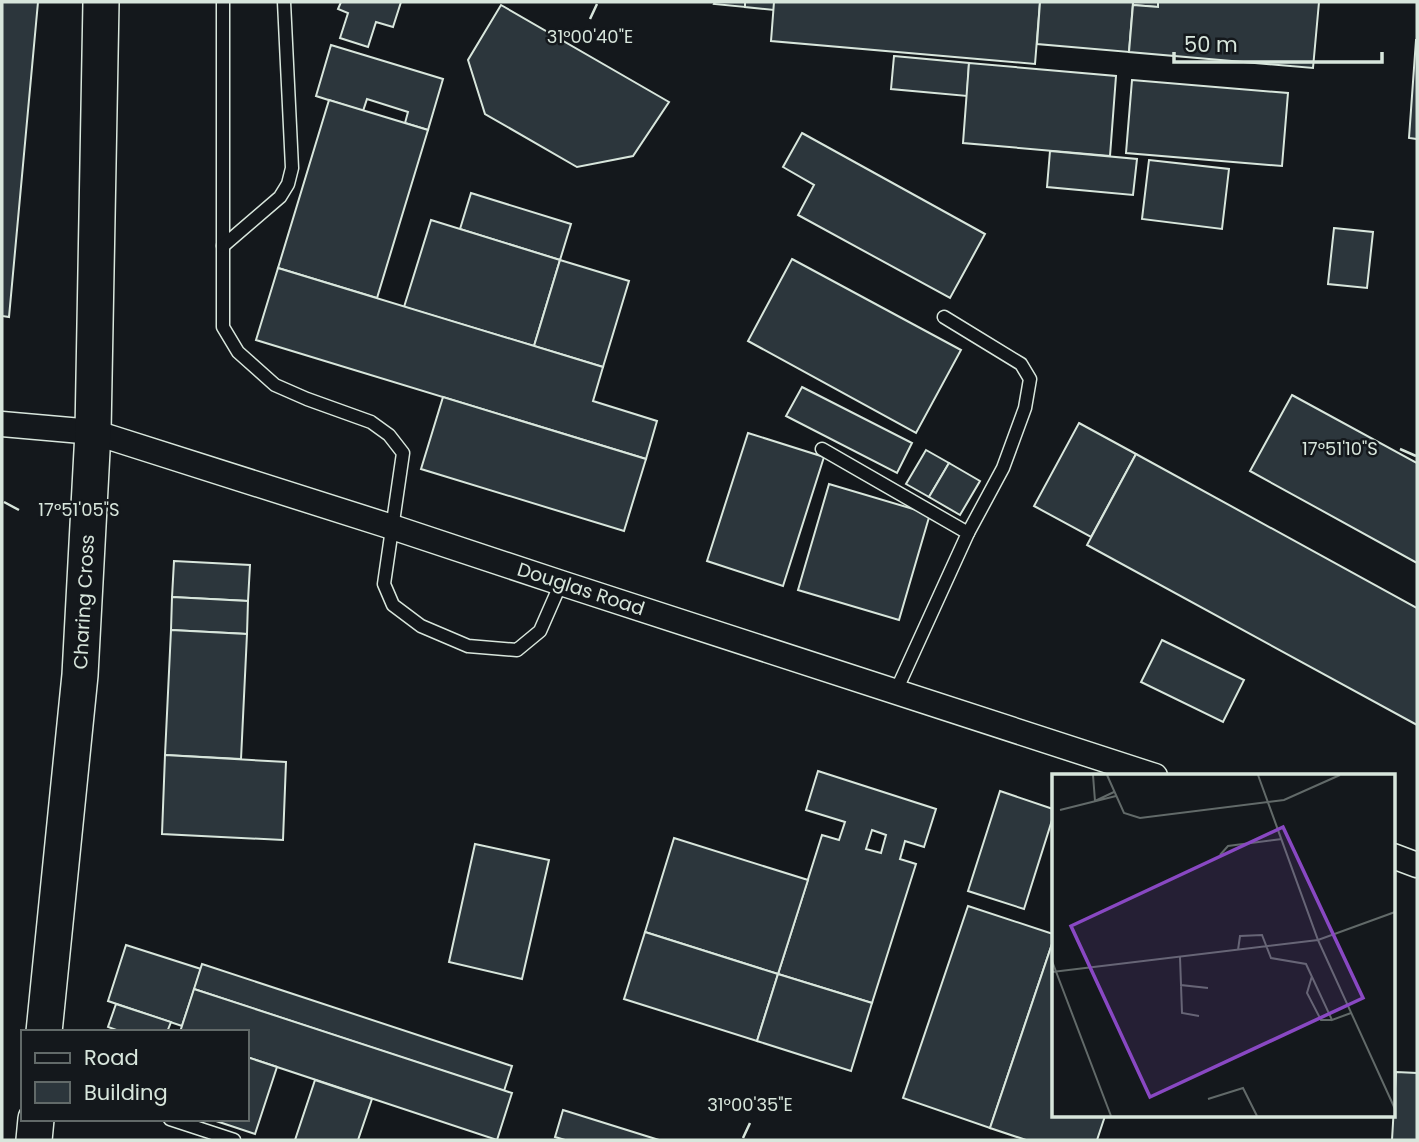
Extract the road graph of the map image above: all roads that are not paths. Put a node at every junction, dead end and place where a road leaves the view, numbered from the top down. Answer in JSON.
{"nodes":[{"id":1,"x":101,"y":2,"type":"edge"},
{"id":2,"x":223,"y":2,"type":"edge"},
{"id":3,"x":284,"y":2,"type":"edge"},
{"id":4,"x":223,"y":246,"type":"junction"},
{"id":5,"x":944,"y":317,"type":"dead end"},
{"id":6,"x":2,"y":424,"type":"edge"},
{"id":7,"x":93,"y":432,"type":"junction"},
{"id":8,"x":822,"y":449,"type":"dead end"},
{"id":9,"x":391,"y":527,"type":"junction"},
{"id":10,"x":968,"y":533,"type":"junction"},
{"id":11,"x":561,"y":583,"type":"junction"},
{"id":12,"x":896,"y":691,"type":"junction"},
{"id":13,"x":1149,"y":774,"type":"edge"},
{"id":14,"x":1394,"y":856,"type":"edge"},
{"id":15,"x":1417,"y":865,"type":"edge"},
{"id":16,"x":44,"y":1030,"type":"edge"},
{"id":17,"x":36,"y":1121,"type":"edge"},
{"id":18,"x":176,"y":1121,"type":"edge"},
{"id":19,"x":34,"y":1140,"type":"edge"},
{"id":20,"x":234,"y":1140,"type":"edge"}],
"edges":[{"from":1,"to":7,"type":"street","name":"Charing Cross"},
{"from":2,"to":4,"type":"lane"},
{"from":3,"to":4,"type":"lane"},
{"from":4,"to":9,"type":"lane"},
{"from":5,"to":10,"type":"lane"},
{"from":6,"to":7,"type":"street","name":"Douglas Road"},
{"from":7,"to":9,"type":"street","name":"Douglas Road"},
{"from":7,"to":16,"type":"street","name":"Charing Cross"},
{"from":8,"to":10,"type":"lane"},
{"from":9,"to":11,"type":"street","name":"Douglas Road"},
{"from":9,"to":11,"type":"lane"},
{"from":10,"to":12,"type":"lane"},
{"from":11,"to":12,"type":"street","name":"Douglas Road"},
{"from":12,"to":13,"type":"street","name":"Douglas Road"},
{"from":14,"to":15,"type":"street"},
{"from":17,"to":19,"type":"street"},
{"from":18,"to":20,"type":"lane"}]}
